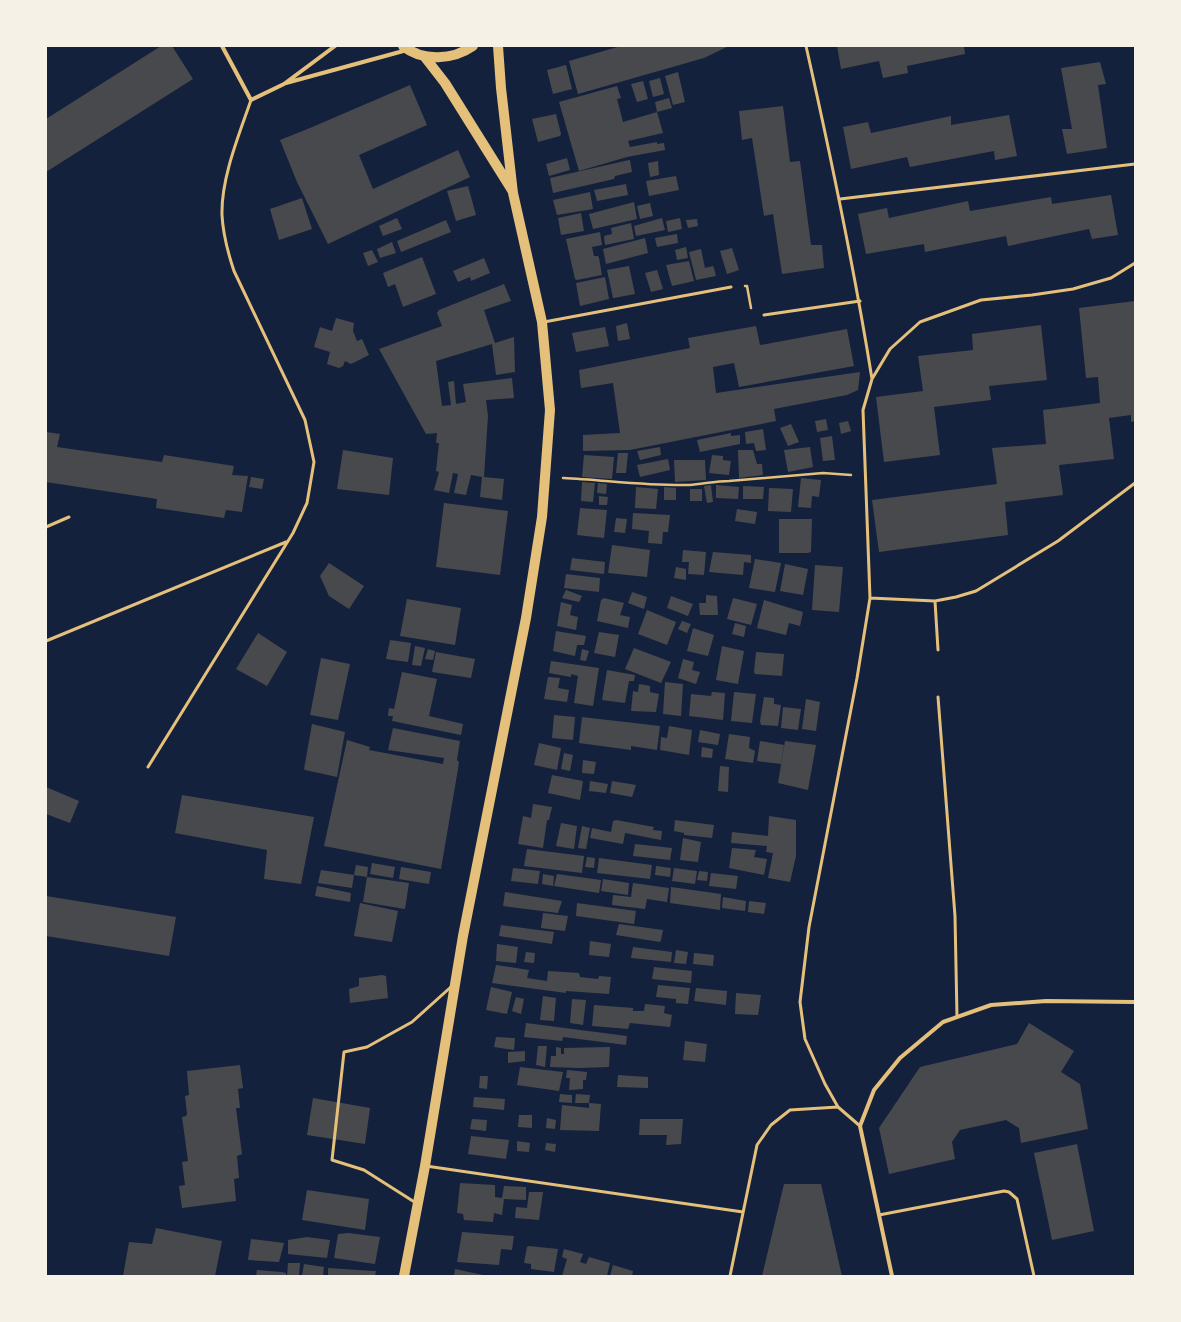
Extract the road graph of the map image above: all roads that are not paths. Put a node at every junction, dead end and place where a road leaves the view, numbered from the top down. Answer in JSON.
{"nodes":[{"id":1,"x":222,"y":46,"type":"edge"},
{"id":2,"x":335,"y":46,"type":"edge"},
{"id":3,"x":473,"y":46,"type":"edge"},
{"id":4,"x":498,"y":46,"type":"edge"},
{"id":5,"x":806,"y":46,"type":"edge"},
{"id":6,"x":405,"y":48,"type":"edge"},
{"id":7,"x":424,"y":56,"type":"junction"},
{"id":8,"x":284,"y":84,"type":"junction"},
{"id":9,"x":251,"y":100,"type":"junction"},
{"id":10,"x":1135,"y":164,"type":"edge"},
{"id":11,"x":513,"y":192,"type":"junction"},
{"id":12,"x":840,"y":199,"type":"junction"},
{"id":13,"x":1135,"y":263,"type":"edge"},
{"id":14,"x":731,"y":287,"type":"road end"},
{"id":15,"x":860,"y":301,"type":"junction"},
{"id":16,"x":764,"y":315,"type":"road end"},
{"id":17,"x":542,"y":322,"type":"junction"},
{"id":18,"x":872,"y":379,"type":"junction"},
{"id":19,"x":1135,"y":483,"type":"edge"},
{"id":20,"x":69,"y":517,"type":"dead end"},
{"id":21,"x":46,"y":527,"type":"edge"},
{"id":22,"x":286,"y":542,"type":"junction"},
{"id":23,"x":870,"y":598,"type":"junction"},
{"id":24,"x":935,"y":601,"type":"junction"},
{"id":25,"x":46,"y":641,"type":"edge"},
{"id":26,"x":938,"y":650,"type":"dead end"},
{"id":27,"x":938,"y":697,"type":"dead end"},
{"id":28,"x":148,"y":767,"type":"dead end"},
{"id":29,"x":455,"y":984,"type":"junction"},
{"id":30,"x":1135,"y":1002,"type":"edge"},
{"id":31,"x":957,"y":1017,"type":"junction"},
{"id":32,"x":838,"y":1107,"type":"junction"},
{"id":33,"x":860,"y":1126,"type":"junction"},
{"id":34,"x":425,"y":1166,"type":"junction"},
{"id":35,"x":418,"y":1204,"type":"junction"},
{"id":36,"x":743,"y":1212,"type":"junction"},
{"id":37,"x":879,"y":1215,"type":"junction"},
{"id":38,"x":404,"y":1276,"type":"edge"},
{"id":39,"x":730,"y":1276,"type":"edge"},
{"id":40,"x":892,"y":1276,"type":"edge"},
{"id":41,"x":1034,"y":1276,"type":"edge"}],
"edges":[{"from":1,"to":9,"type":"street"},
{"from":2,"to":8,"type":"street"},
{"from":3,"to":7,"type":"main road"},
{"from":4,"to":11,"type":"main road"},
{"from":5,"to":12,"type":"lane"},
{"from":6,"to":7,"type":"main road"},
{"from":6,"to":8,"type":"street"},
{"from":7,"to":11,"type":"main road"},
{"from":8,"to":9,"type":"street"},
{"from":9,"to":22,"type":"lane"},
{"from":10,"to":12,"type":"lane"},
{"from":11,"to":17,"type":"main road"},
{"from":12,"to":15,"type":"lane"},
{"from":13,"to":18,"type":"lane"},
{"from":14,"to":17,"type":"lane"},
{"from":15,"to":16,"type":"lane"},
{"from":15,"to":18,"type":"lane"},
{"from":17,"to":29,"type":"main road"},
{"from":18,"to":23,"type":"lane"},
{"from":19,"to":24,"type":"lane"},
{"from":20,"to":21,"type":"lane"},
{"from":22,"to":25,"type":"lane"},
{"from":22,"to":28,"type":"lane"},
{"from":23,"to":24,"type":"lane"},
{"from":23,"to":32,"type":"lane"},
{"from":24,"to":26,"type":"lane"},
{"from":27,"to":31,"type":"lane"},
{"from":29,"to":34,"type":"main road"},
{"from":29,"to":35,"type":"lane"},
{"from":30,"to":31,"type":"street"},
{"from":31,"to":33,"type":"street"},
{"from":32,"to":33,"type":"lane"},
{"from":32,"to":36,"type":"lane"},
{"from":33,"to":37,"type":"street"},
{"from":34,"to":35,"type":"main road"},
{"from":34,"to":36,"type":"lane"},
{"from":35,"to":38,"type":"main road"},
{"from":36,"to":39,"type":"lane"},
{"from":37,"to":40,"type":"street"},
{"from":37,"to":41,"type":"lane"}]}
